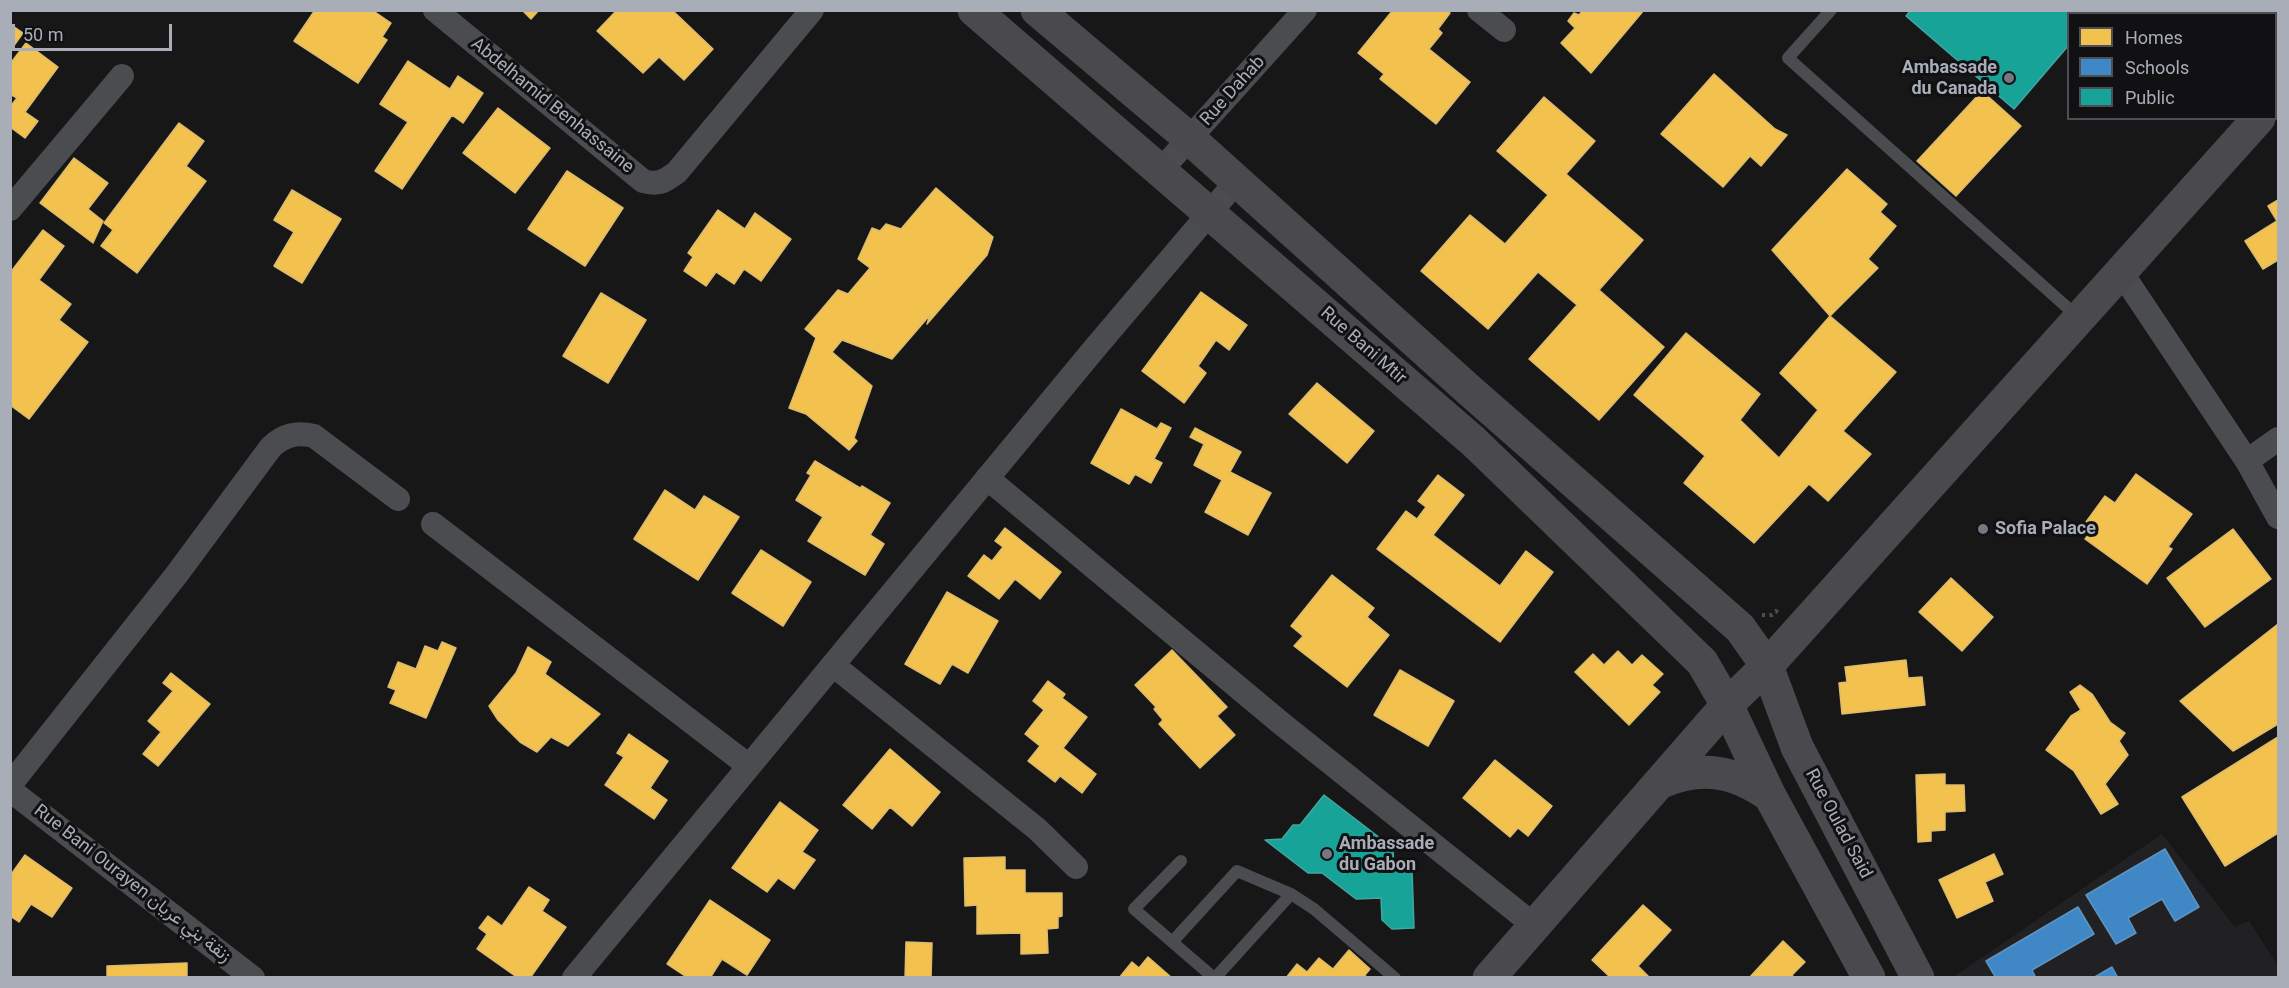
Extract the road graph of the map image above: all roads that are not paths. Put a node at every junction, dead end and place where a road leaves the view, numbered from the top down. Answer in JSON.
{"nodes":[{"id":1,"x":435,"y":10,"type":"edge"},
{"id":2,"x":812,"y":10,"type":"edge"},
{"id":3,"x":974,"y":10,"type":"edge"},
{"id":4,"x":1037,"y":10,"type":"edge"},
{"id":5,"x":1305,"y":10,"type":"edge"},
{"id":6,"x":1479,"y":10,"type":"edge"},
{"id":7,"x":1831,"y":10,"type":"edge"},
{"id":8,"x":1504,"y":30,"type":"dead end"},
{"id":9,"x":122,"y":75,"type":"dead end"},
{"id":10,"x":2257,"y":120,"type":"edge"},
{"id":11,"x":1190,"y":140,"type":"junction"},
{"id":12,"x":1161,"y":170,"type":"junction"},
{"id":13,"x":1236,"y":182,"type":"junction"},
{"id":14,"x":10,"y":209,"type":"edge"},
{"id":15,"x":1209,"y":214,"type":"junction"},
{"id":16,"x":2121,"y":272,"type":"junction"},
{"id":17,"x":2080,"y":319,"type":"junction"},
{"id":18,"x":2278,"y":439,"type":"edge"},
{"id":19,"x":2247,"y":461,"type":"junction"},
{"id":20,"x":987,"y":478,"type":"junction"},
{"id":21,"x":398,"y":500,"type":"dead end"},
{"id":22,"x":2278,"y":517,"type":"edge"},
{"id":23,"x":434,"y":524,"type":"dead end"},
{"id":24,"x":833,"y":664,"type":"junction"},
{"id":25,"x":1767,"y":666,"type":"junction"},
{"id":26,"x":1727,"y":705,"type":"junction"},
{"id":27,"x":749,"y":766,"type":"junction"},
{"id":28,"x":1659,"y":783,"type":"junction"},
{"id":29,"x":10,"y":785,"type":"edge"},
{"id":30,"x":10,"y":790,"type":"edge"},
{"id":31,"x":1770,"y":796,"type":"junction"},
{"id":32,"x":1181,"y":861,"type":"dead end"},
{"id":33,"x":1076,"y":867,"type":"dead end"},
{"id":34,"x":1291,"y":894,"type":"junction"},
{"id":35,"x":1535,"y":926,"type":"junction"},
{"id":36,"x":1173,"y":941,"type":"junction"},
{"id":37,"x":253,"y":978,"type":"edge"},
{"id":38,"x":574,"y":978,"type":"edge"},
{"id":39,"x":1215,"y":978,"type":"edge"},
{"id":40,"x":1395,"y":978,"type":"edge"},
{"id":41,"x":1489,"y":978,"type":"edge"},
{"id":42,"x":1869,"y":978,"type":"edge"},
{"id":43,"x":1918,"y":978,"type":"edge"}],
"edges":[{"from":1,"to":2,"type":"street","name":"Abdelhamid Benhassaine"},
{"from":3,"to":12,"type":"street","name":"Rue Bani Mtir"},
{"from":4,"to":11,"type":"street","name":"Rue Bani Mtir"},
{"from":5,"to":11,"type":"street","name":"Rue Dahab"},
{"from":6,"to":8,"type":"street"},
{"from":7,"to":17,"type":"lane"},
{"from":9,"to":14,"type":"street"},
{"from":10,"to":16,"type":"street"},
{"from":11,"to":12,"type":"street","name":"Rue Dahab"},
{"from":11,"to":13,"type":"street","name":"Rue Bani Mtir"},
{"from":12,"to":15,"type":"street","name":"Rue Bani Mtir"},
{"from":13,"to":15,"type":"street"},
{"from":13,"to":25,"type":"street","name":"Rue Bani Mtir"},
{"from":15,"to":20,"type":"street"},
{"from":15,"to":26,"type":"street","name":"Rue Bani Mtir"},
{"from":16,"to":17,"type":"street"},
{"from":16,"to":19,"type":"street"},
{"from":17,"to":25,"type":"street"},
{"from":18,"to":19,"type":"street"},
{"from":19,"to":22,"type":"street"},
{"from":20,"to":24,"type":"street"},
{"from":20,"to":35,"type":"street"},
{"from":21,"to":29,"type":"street"},
{"from":23,"to":27,"type":"street"},
{"from":24,"to":27,"type":"street"},
{"from":24,"to":33,"type":"street"},
{"from":25,"to":26,"type":"street"},
{"from":25,"to":43,"type":"street","name":"Rue Oulad Said"},
{"from":26,"to":28,"type":"street"},
{"from":26,"to":31,"type":"street"},
{"from":27,"to":38,"type":"street"},
{"from":28,"to":31,"type":"street"},
{"from":28,"to":35,"type":"street"},
{"from":30,"to":37,"type":"street","name":"Rue Bani Ourayen زنقة بني عريان"},
{"from":31,"to":42,"type":"street"},
{"from":32,"to":36,"type":"lane"},
{"from":34,"to":36,"type":"lane"},
{"from":34,"to":39,"type":"lane"},
{"from":34,"to":40,"type":"lane"},
{"from":35,"to":41,"type":"street"},
{"from":36,"to":39,"type":"lane"}]}
